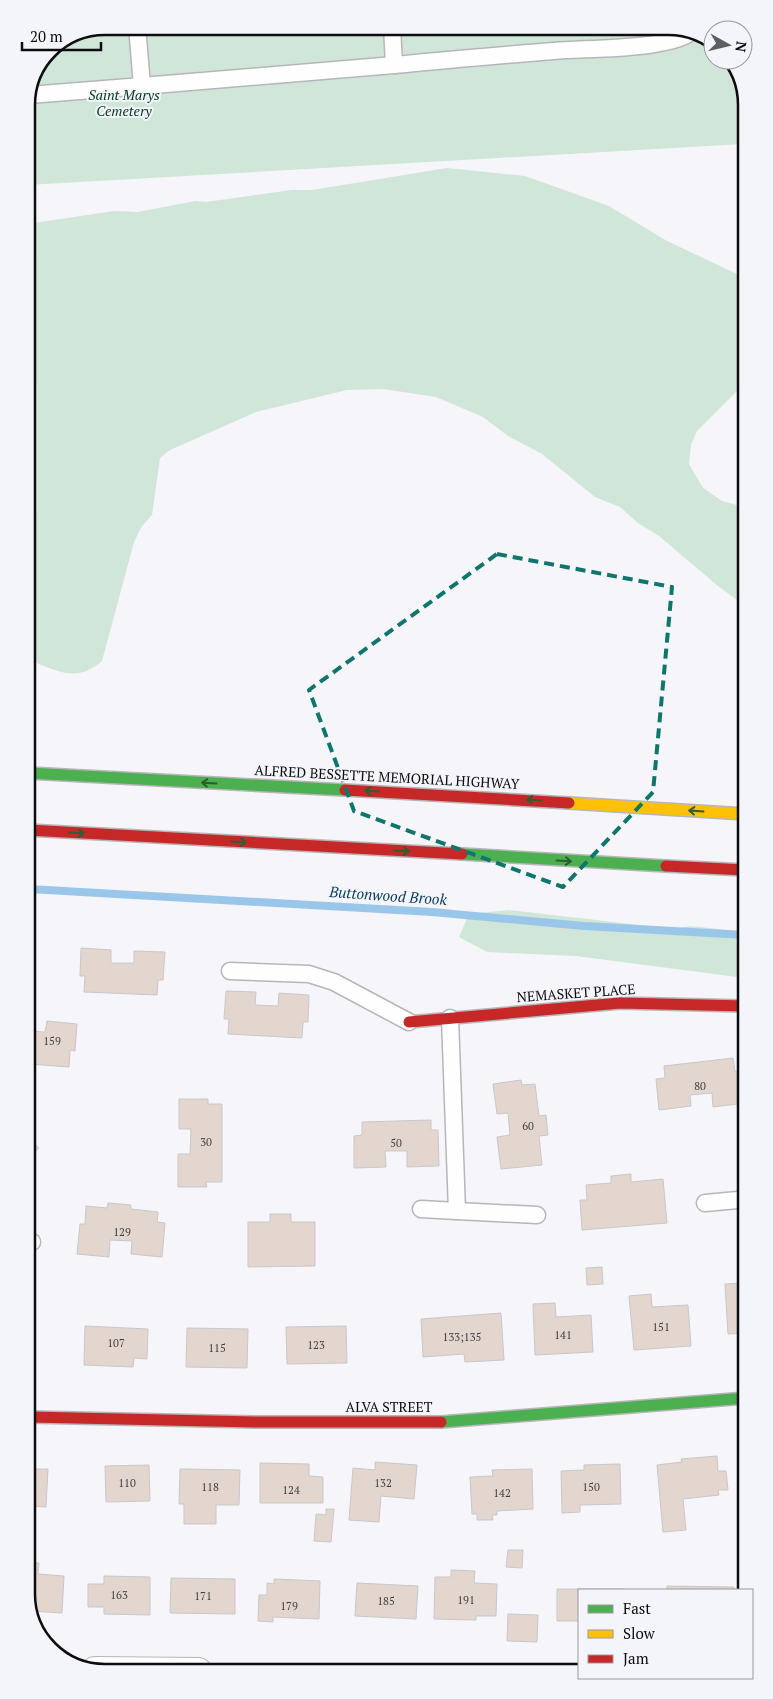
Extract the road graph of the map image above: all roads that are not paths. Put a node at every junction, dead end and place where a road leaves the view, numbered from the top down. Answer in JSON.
{"nodes":[{"id":1,"x":138,"y":35,"type":"edge"},
{"id":2,"x":392,"y":35,"type":"edge"},
{"id":3,"x":684,"y":37,"type":"edge"},
{"id":4,"x":394,"y":65,"type":"junction"},
{"id":5,"x":142,"y":86,"type":"junction"},
{"id":6,"x":36,"y":94,"type":"edge"},
{"id":7,"x":35,"y":773,"type":"edge"},
{"id":8,"x":738,"y":814,"type":"edge"},
{"id":9,"x":35,"y":830,"type":"edge"},
{"id":10,"x":738,"y":870,"type":"edge"},
{"id":11,"x":230,"y":971,"type":"dead end"},
{"id":12,"x":738,"y":1006,"type":"edge"},
{"id":13,"x":450,"y":1018,"type":"junction"},
{"id":14,"x":409,"y":1022,"type":"joint"},
{"id":15,"x":738,"y":1200,"type":"edge"},
{"id":16,"x":705,"y":1203,"type":"dead end"},
{"id":17,"x":421,"y":1209,"type":"dead end"},
{"id":18,"x":457,"y":1211,"type":"junction"},
{"id":19,"x":537,"y":1215,"type":"dead end"},
{"id":20,"x":738,"y":1399,"type":"edge"},
{"id":21,"x":35,"y":1417,"type":"edge"}],
"edges":[{"from":1,"to":5,"type":"lane"},
{"from":2,"to":4,"type":"lane"},
{"from":3,"to":4,"type":"lane"},
{"from":4,"to":5,"type":"lane"},
{"from":5,"to":6,"type":"lane"},
{"from":8,"to":7,"type":"main road","name":"ALFRED BESSETTE MEMORIAL HIGHWAY","one_way":true},
{"from":9,"to":10,"type":"main road","one_way":true},
{"from":11,"to":14,"type":"lane"},
{"from":12,"to":13,"type":"main road","name":"NEMASKET PLACE"},
{"from":13,"to":14,"type":"main road","name":"NEMASKET PLACE"},
{"from":13,"to":18,"type":"lane"},
{"from":15,"to":16,"type":"lane"},
{"from":17,"to":18,"type":"lane"},
{"from":18,"to":19,"type":"lane"},
{"from":20,"to":21,"type":"main road","name":"ALVA STREET"}]}
